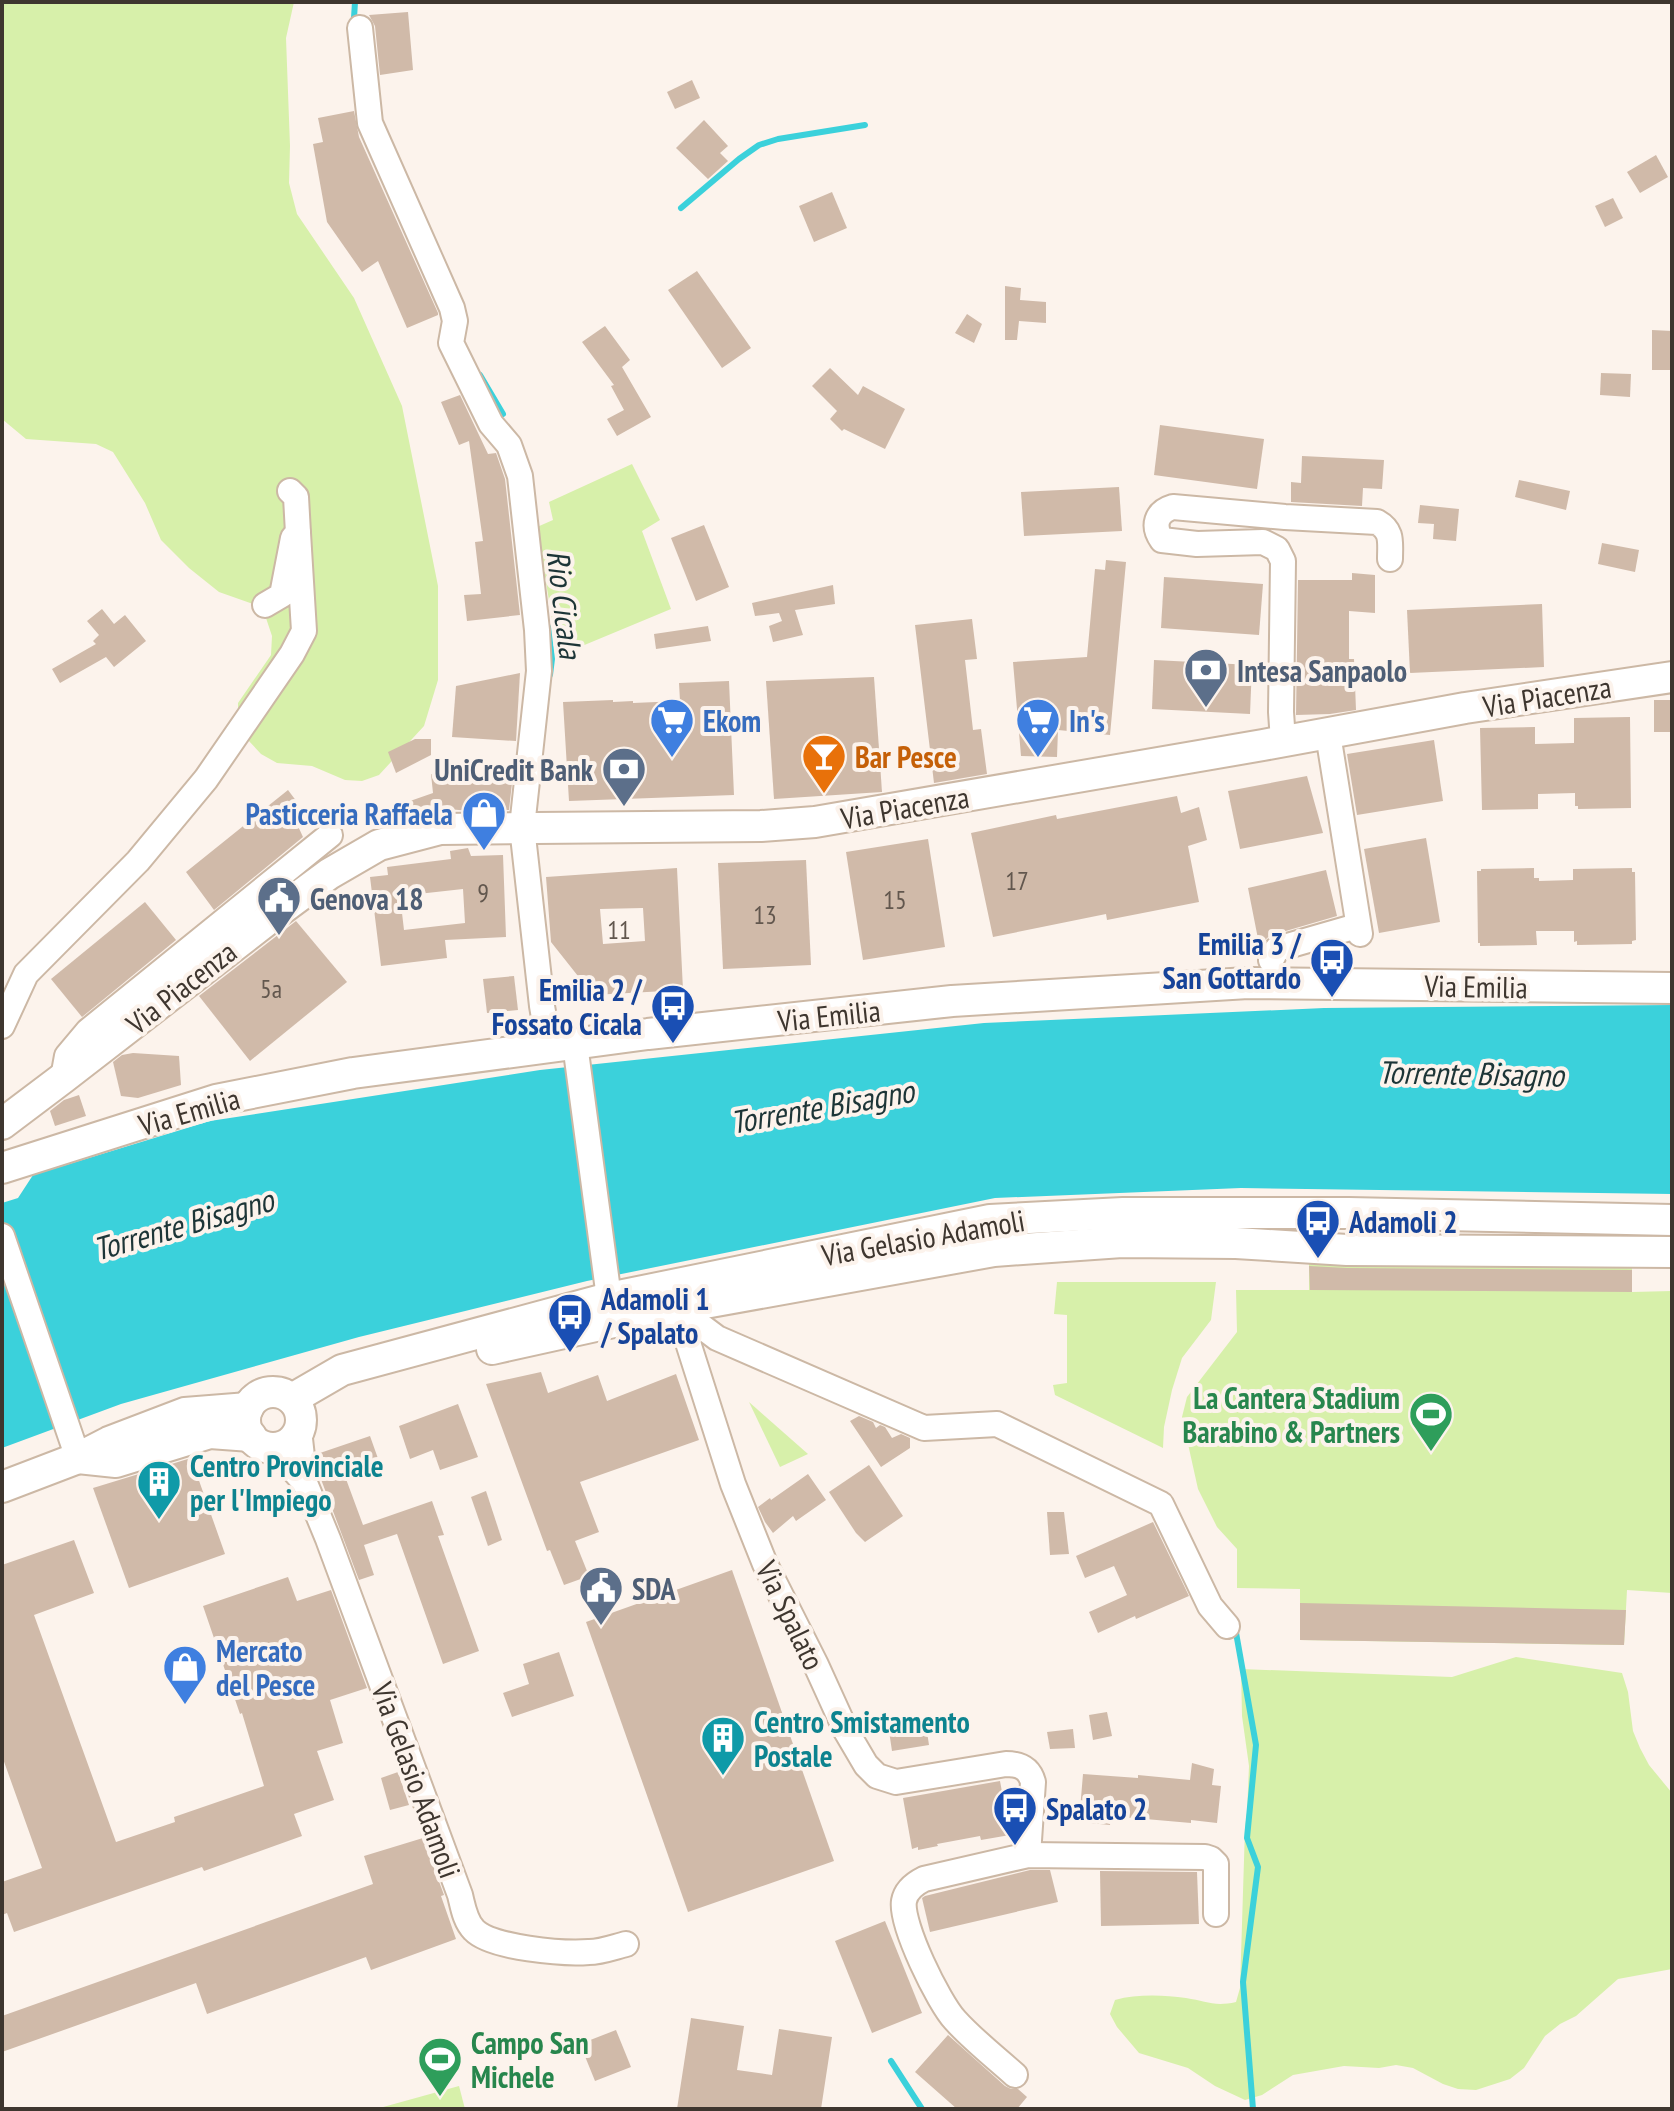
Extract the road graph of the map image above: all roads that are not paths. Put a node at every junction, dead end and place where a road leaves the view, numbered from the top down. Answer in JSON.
{"nodes":[{"id":1,"x":360,"y":28,"type":"dead end"},
{"id":2,"x":290,"y":491,"type":"dead end"},
{"id":3,"x":298,"y":533,"type":"junction"},
{"id":4,"x":1390,"y":559,"type":"dead end"},
{"id":5,"x":265,"y":605,"type":"dead end"},
{"id":6,"x":1672,"y":677,"type":"edge"},
{"id":7,"x":1328,"y":734,"type":"junction"},
{"id":8,"x":1283,"y":741,"type":"junction"},
{"id":9,"x":522,"y":827,"type":"junction"},
{"id":10,"x":330,"y":835,"type":"dead end"},
{"id":11,"x":1271,"y":960,"type":"dead end"},
{"id":12,"x":1672,"y":988,"type":"edge"},
{"id":13,"x":2,"y":1026,"type":"edge"},
{"id":14,"x":567,"y":1053,"type":"junction"},
{"id":15,"x":63,"y":1078,"type":"junction"},
{"id":16,"x":2,"y":1124,"type":"edge"},
{"id":17,"x":2,"y":1168,"type":"edge"},
{"id":18,"x":1672,"y":1220,"type":"edge"},
{"id":19,"x":2,"y":1236,"type":"edge"},
{"id":20,"x":1672,"y":1252,"type":"edge"},
{"id":21,"x":608,"y":1290,"type":"junction"},
{"id":22,"x":677,"y":1308,"type":"junction"},
{"id":23,"x":298,"y":1416,"type":"junction"},
{"id":24,"x":254,"y":1430,"type":"junction"},
{"id":25,"x":78,"y":1458,"type":"junction"},
{"id":26,"x":305,"y":1483,"type":"junction"},
{"id":27,"x":2,"y":1487,"type":"edge"},
{"id":28,"x":1227,"y":1626,"type":"dead end"},
{"id":29,"x":1028,"y":1855,"type":"junction"},
{"id":30,"x":1216,"y":1914,"type":"dead end"},
{"id":31,"x":626,"y":1944,"type":"dead end"},
{"id":32,"x":1015,"y":2075,"type":"dead end"}],
"edges":[{"from":1,"to":9,"type":"street"},
{"from":2,"to":3,"type":"street"},
{"from":3,"to":5,"type":"street"},
{"from":3,"to":13,"type":"street"},
{"from":4,"to":8,"type":"street"},
{"from":6,"to":7,"type":"main road","name":"Via Piacenza"},
{"from":7,"to":8,"type":"main road","name":"Via Piacenza"},
{"from":7,"to":11,"type":"street"},
{"from":8,"to":9,"type":"main road","name":"Via Piacenza"},
{"from":9,"to":14,"type":"street"},
{"from":9,"to":15,"type":"main road","name":"Via Piacenza"},
{"from":10,"to":15,"type":"street","name":"Via Piacenza"},
{"from":12,"to":14,"type":"main road","name":"Via Emilia"},
{"from":14,"to":17,"type":"main road","name":"Via Emilia"},
{"from":14,"to":21,"type":"street"},
{"from":15,"to":16,"type":"main road","name":"Via Piacenza"},
{"from":18,"to":21,"type":"main road","name":"Via Gelasio Adamoli"},
{"from":19,"to":25,"type":"street"},
{"from":20,"to":22,"type":"main road","name":"Via Gelasio Adamoli"},
{"from":21,"to":23,"type":"main road","name":"Via Gelasio Adamoli"},
{"from":22,"to":23,"type":"main road","name":"Via Gelasio Adamoli"},
{"from":22,"to":28,"type":"street"},
{"from":22,"to":29,"type":"street","name":"Via Spalato"},
{"from":23,"to":24,"type":"main road","name":"Via Gelasio Adamoli"},
{"from":23,"to":24,"type":"main road","name":"Via Gelasio Adamoli"},
{"from":23,"to":26,"type":"street","name":"Via Gelasio Adamoli"},
{"from":24,"to":25,"type":"main road","name":"Via Gelasio Adamoli"},
{"from":24,"to":26,"type":"street","name":"Via Gelasio Adamoli"},
{"from":25,"to":27,"type":"main road"},
{"from":26,"to":31,"type":"street","name":"Via Gelasio Adamoli"},
{"from":29,"to":30,"type":"street"},
{"from":29,"to":32,"type":"street"}]}
